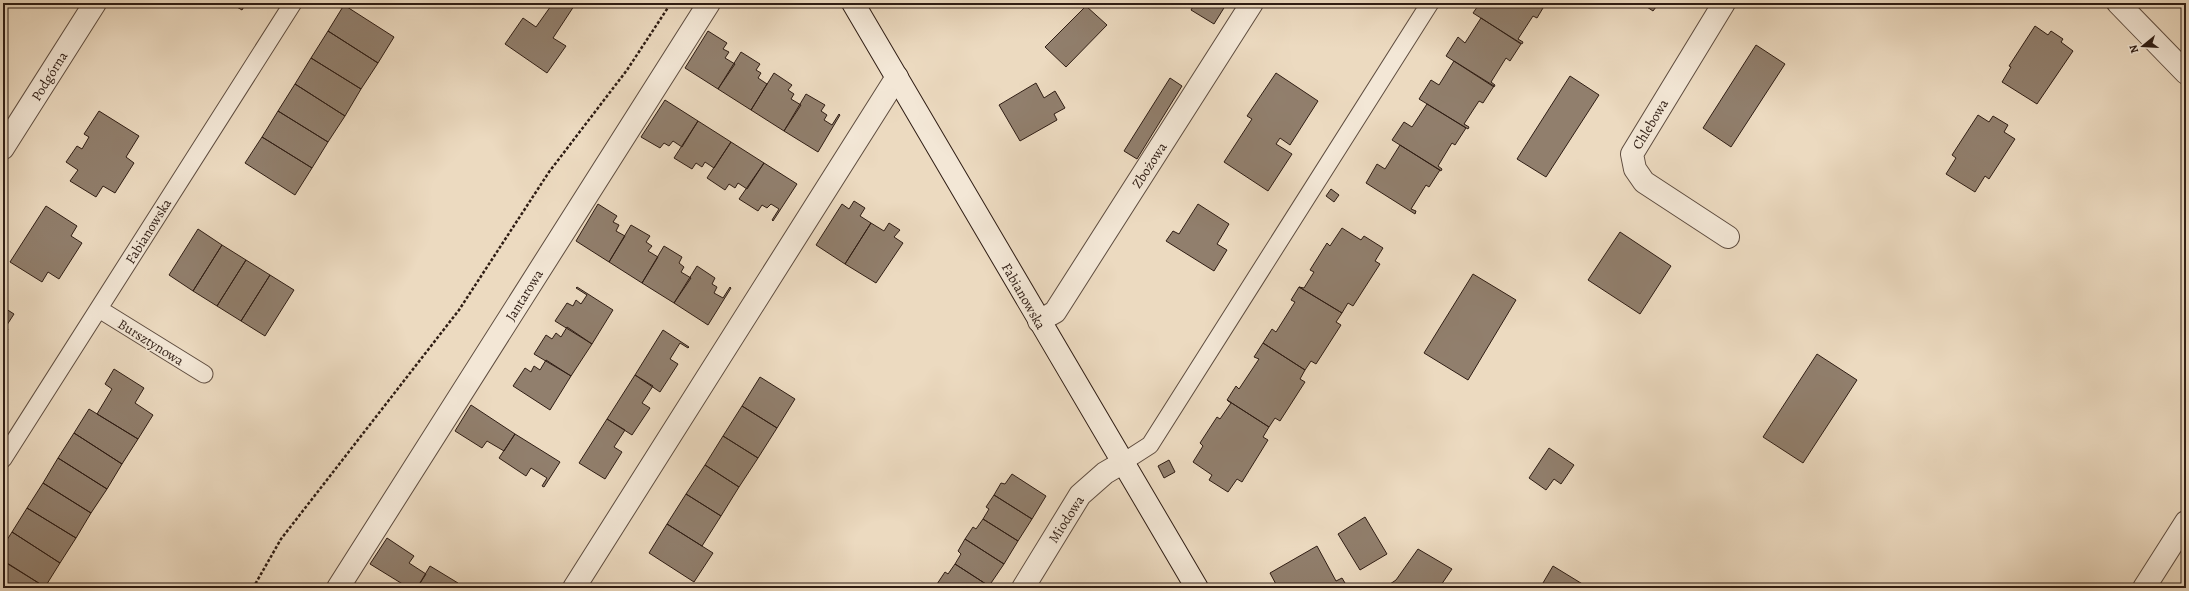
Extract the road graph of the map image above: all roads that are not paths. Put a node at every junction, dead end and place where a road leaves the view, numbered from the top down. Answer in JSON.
{"nodes":[{"id":1,"x":95,"y":3,"type":"edge"},
{"id":2,"x":292,"y":3,"type":"edge"},
{"id":3,"x":709,"y":3,"type":"edge"},
{"id":4,"x":853,"y":3,"type":"edge"},
{"id":5,"x":1252,"y":3,"type":"edge"},
{"id":6,"x":1430,"y":3,"type":"edge"},
{"id":7,"x":1724,"y":3,"type":"edge"},
{"id":8,"x":2118,"y":3,"type":"edge"},
{"id":9,"x":2186,"y":73,"type":"edge"},
{"id":10,"x":897,"y":77,"type":"junction"},
{"id":11,"x":3,"y":148,"type":"edge"},
{"id":12,"x":1728,"y":237,"type":"dead end"},
{"id":13,"x":99,"y":309,"type":"junction"},
{"id":14,"x":1039,"y":321,"type":"junction"},
{"id":15,"x":204,"y":374,"type":"dead end"},
{"id":16,"x":3,"y":459,"type":"edge"},
{"id":17,"x":1122,"y":463,"type":"junction"},
{"id":18,"x":2186,"y":522,"type":"edge"},
{"id":19,"x":338,"y":588,"type":"edge"},
{"id":20,"x":574,"y":588,"type":"edge"},
{"id":21,"x":1023,"y":588,"type":"edge"},
{"id":22,"x":1197,"y":588,"type":"edge"},
{"id":23,"x":2144,"y":588,"type":"edge"}],
"edges":[{"from":1,"to":11,"type":"street","name":"Podgórna"},
{"from":2,"to":13,"type":"lane","name":"Fabianowska"},
{"from":3,"to":19,"type":"street","name":"Jantarowa"},
{"from":4,"to":10,"type":"street","name":"Fabianowska"},
{"from":5,"to":14,"type":"street","name":"Zbożowa"},
{"from":6,"to":17,"type":"lane"},
{"from":7,"to":12,"type":"street","name":"Chlebowa"},
{"from":8,"to":9,"type":"street"},
{"from":10,"to":14,"type":"street","name":"Fabianowska"},
{"from":10,"to":20,"type":"street"},
{"from":13,"to":15,"type":"lane","name":"Bursztynowa"},
{"from":13,"to":16,"type":"lane","name":"Fabianowska"},
{"from":14,"to":17,"type":"street","name":"Fabianowska"},
{"from":17,"to":21,"type":"street","name":"Miodowa"},
{"from":17,"to":22,"type":"street","name":"Fabianowska"},
{"from":18,"to":23,"type":"street"}]}
